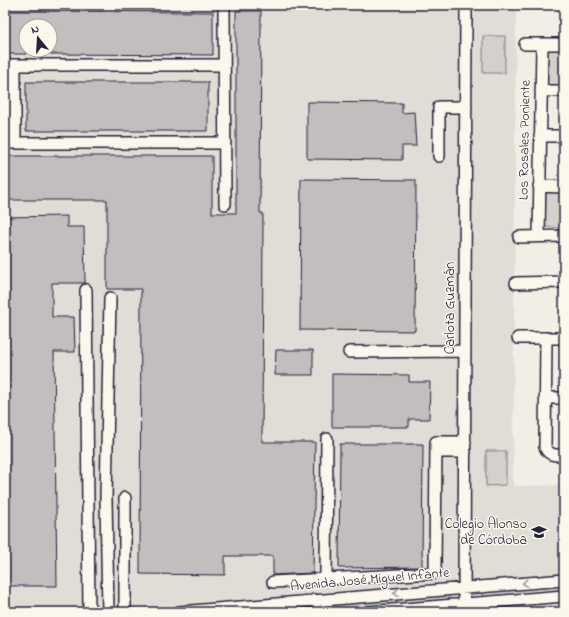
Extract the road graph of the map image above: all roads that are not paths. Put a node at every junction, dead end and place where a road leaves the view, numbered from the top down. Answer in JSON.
{"nodes":[{"id":1,"x":466,"y":5,"type":"edge"},
{"id":2,"x":224,"y":8,"type":"dead end"},
{"id":3,"x":525,"y":44,"type":"dead end"},
{"id":4,"x":542,"y":44,"type":"junction"},
{"id":5,"x":564,"y":44,"type":"edge"},
{"id":6,"x":10,"y":65,"type":"edge"},
{"id":7,"x":224,"y":65,"type":"junction"},
{"id":8,"x":541,"y":91,"type":"junction"},
{"id":9,"x":564,"y":91,"type":"edge"},
{"id":10,"x":466,"y":107,"type":"junction"},
{"id":11,"x":540,"y":136,"type":"junction"},
{"id":12,"x":564,"y":136,"type":"edge"},
{"id":13,"x":10,"y":143,"type":"edge"},
{"id":14,"x":225,"y":143,"type":"junction"},
{"id":15,"x":439,"y":156,"type":"dead end"},
{"id":16,"x":539,"y":186,"type":"junction"},
{"id":17,"x":564,"y":187,"type":"edge"},
{"id":18,"x":225,"y":204,"type":"dead end"},
{"id":19,"x":539,"y":236,"type":"junction"},
{"id":20,"x":564,"y":236,"type":"edge"},
{"id":21,"x":519,"y":237,"type":"dead end"},
{"id":22,"x":564,"y":282,"type":"edge"},
{"id":23,"x":516,"y":283,"type":"dead end"},
{"id":24,"x":86,"y":290,"type":"dead end"},
{"id":25,"x":110,"y":298,"type":"dead end"},
{"id":26,"x":518,"y":338,"type":"dead end"},
{"id":27,"x":546,"y":338,"type":"junction"},
{"id":28,"x":564,"y":338,"type":"edge"},
{"id":29,"x":465,"y":351,"type":"junction"},
{"id":30,"x":349,"y":352,"type":"dead end"},
{"id":31,"x":545,"y":398,"type":"junction"},
{"id":32,"x":564,"y":398,"type":"edge"},
{"id":33,"x":327,"y":439,"type":"dead end"},
{"id":34,"x":465,"y":447,"type":"junction"},
{"id":35,"x":564,"y":455,"type":"edge"},
{"id":36,"x":125,"y":498,"type":"dead end"},
{"id":37,"x":326,"y":579,"type":"junction"},
{"id":38,"x":564,"y":580,"type":"edge"},
{"id":39,"x":273,"y":582,"type":"dead end"},
{"id":40,"x":464,"y":588,"type":"junction"},
{"id":41,"x":564,"y":596,"type":"edge"},
{"id":42,"x":314,"y":600,"type":"junction"},
{"id":43,"x":464,"y":608,"type":"edge"},
{"id":44,"x":421,"y":610,"type":"edge"},
{"id":45,"x":89,"y":612,"type":"edge"},
{"id":46,"x":108,"y":612,"type":"edge"},
{"id":47,"x":125,"y":612,"type":"edge"},
{"id":48,"x":179,"y":612,"type":"edge"},
{"id":49,"x":318,"y":612,"type":"edge"},
{"id":50,"x":368,"y":612,"type":"edge"}],
"edges":[{"from":1,"to":10,"type":"street","name":"Carlota Guzmán"},
{"from":2,"to":7,"type":"street"},
{"from":3,"to":4,"type":"street"},
{"from":4,"to":5,"type":"street"},
{"from":4,"to":8,"type":"street","name":"Los Rosales Poniente"},
{"from":6,"to":7,"type":"street"},
{"from":6,"to":13,"type":"street"},
{"from":7,"to":14,"type":"street"},
{"from":8,"to":9,"type":"street"},
{"from":8,"to":11,"type":"street","name":"Los Rosales Poniente"},
{"from":10,"to":15,"type":"street"},
{"from":10,"to":29,"type":"street","name":"Carlota Guzmán"},
{"from":11,"to":12,"type":"street"},
{"from":11,"to":16,"type":"street","name":"Los Rosales Poniente"},
{"from":13,"to":14,"type":"street"},
{"from":14,"to":18,"type":"street"},
{"from":16,"to":17,"type":"street"},
{"from":16,"to":19,"type":"street","name":"Los Rosales Poniente"},
{"from":19,"to":20,"type":"street"},
{"from":19,"to":21,"type":"street"},
{"from":22,"to":23,"type":"street"},
{"from":24,"to":45,"type":"street"},
{"from":25,"to":46,"type":"street"},
{"from":26,"to":27,"type":"street"},
{"from":27,"to":28,"type":"street"},
{"from":27,"to":31,"type":"street"},
{"from":29,"to":30,"type":"street"},
{"from":29,"to":34,"type":"street","name":"Carlota Guzmán"},
{"from":31,"to":32,"type":"street"},
{"from":31,"to":35,"type":"street"},
{"from":33,"to":37,"type":"street"},
{"from":34,"to":37,"type":"street"},
{"from":34,"to":40,"type":"street","name":"Carlota Guzmán"},
{"from":36,"to":47,"type":"street"},
{"from":37,"to":39,"type":"street"},
{"from":38,"to":40,"type":"street","name":"Avenida José Miguel Infante","one_way":true},
{"from":40,"to":42,"type":"street","name":"Avenida José Miguel Infante","one_way":true},
{"from":40,"to":43,"type":"street","name":"Carlota Guzmán"},
{"from":41,"to":43,"type":"street"},
{"from":42,"to":48,"type":"street","name":"Avenida José Miguel Infante"},
{"from":42,"to":49,"type":"street"},
{"from":43,"to":44,"type":"street"},
{"from":44,"to":50,"type":"street"}]}
